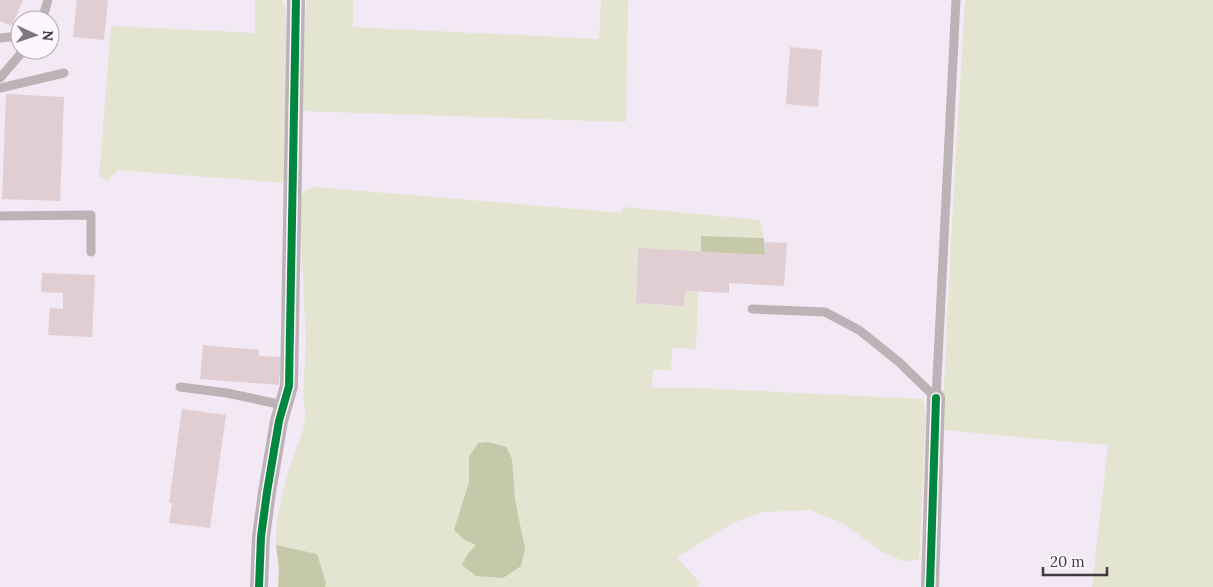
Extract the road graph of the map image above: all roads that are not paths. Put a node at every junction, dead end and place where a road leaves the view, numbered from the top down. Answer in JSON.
{"nodes":[{"id":1,"x":296,"y":0,"type":"edge"},
{"id":2,"x":956,"y":0,"type":"edge"},
{"id":3,"x":15,"y":60,"type":"edge"},
{"id":4,"x":64,"y":73,"type":"dead end"},
{"id":5,"x":0,"y":78,"type":"edge"},
{"id":6,"x":0,"y":88,"type":"edge"},
{"id":7,"x":0,"y":216,"type":"edge"},
{"id":8,"x":91,"y":252,"type":"dead end"},
{"id":9,"x":752,"y":309,"type":"dead end"},
{"id":10,"x":180,"y":387,"type":"dead end"},
{"id":11,"x":936,"y":398,"type":"junction"},
{"id":12,"x":283,"y":405,"type":"junction"},
{"id":13,"x":259,"y":587,"type":"edge"},
{"id":14,"x":930,"y":587,"type":"edge"}],
"edges":[{"from":1,"to":12,"type":"street"},
{"from":2,"to":11,"type":"lane"},
{"from":3,"to":5,"type":"lane"},
{"from":4,"to":6,"type":"lane"},
{"from":7,"to":8,"type":"lane"},
{"from":9,"to":11,"type":"lane"},
{"from":10,"to":12,"type":"lane"},
{"from":11,"to":14,"type":"street"},
{"from":12,"to":13,"type":"street"}]}
